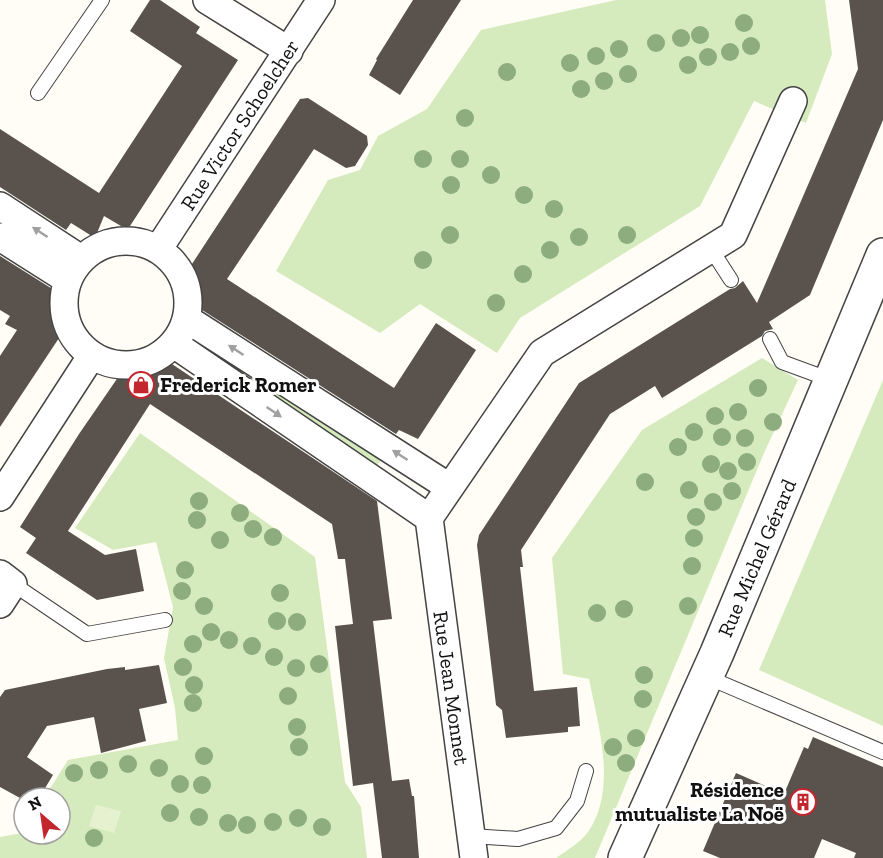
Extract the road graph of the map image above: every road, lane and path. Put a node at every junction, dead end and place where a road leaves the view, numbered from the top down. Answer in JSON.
{"nodes":[{"id":1,"x":102,"y":0,"type":"edge"},
{"id":2,"x":207,"y":0,"type":"edge"},
{"id":3,"x":321,"y":0,"type":"edge"},
{"id":4,"x":289,"y":51,"type":"junction"},
{"id":5,"x":38,"y":93,"type":"dead end"},
{"id":6,"x":793,"y":101,"type":"dead end"},
{"id":7,"x":0,"y":206,"type":"edge"},
{"id":8,"x":0,"y":237,"type":"edge"},
{"id":9,"x":159,"y":249,"type":"junction"},
{"id":10,"x":711,"y":249,"type":"junction"},
{"id":11,"x":883,"y":255,"type":"edge"},
{"id":12,"x":74,"y":269,"type":"junction"},
{"id":13,"x":731,"y":280,"type":"dead end"},
{"id":14,"x":187,"y":319,"type":"junction"},
{"id":15,"x":770,"y":339,"type":"dead end"},
{"id":16,"x":174,"y":344,"type":"junction"},
{"id":17,"x":92,"y":355,"type":"junction"},
{"id":18,"x":831,"y":380,"type":"junction"},
{"id":19,"x":449,"y":487,"type":"junction"},
{"id":20,"x":0,"y":497,"type":"edge"},
{"id":21,"x":429,"y":518,"type":"junction"},
{"id":22,"x":4,"y":587,"type":"edge"},
{"id":23,"x":165,"y":620,"type":"dead end"},
{"id":24,"x":707,"y":677,"type":"junction"},
{"id":25,"x":883,"y":752,"type":"edge"},
{"id":26,"x":586,"y":771,"type":"dead end"},
{"id":27,"x":472,"y":847,"type":"edge"},
{"id":28,"x":625,"y":858,"type":"edge"}],
"edges":[{"from":1,"to":5,"type":"lane"},
{"from":2,"to":4,"type":"street"},
{"from":3,"to":4,"type":"street","name":"Rue Victor Schoelcher"},
{"from":4,"to":9,"type":"street","name":"Rue Victor Schoelcher"},
{"from":6,"to":10,"type":"street"},
{"from":12,"to":7,"type":"street","one_way":true},
{"from":8,"to":12,"type":"street"},
{"from":9,"to":12,"type":"street"},
{"from":9,"to":14,"type":"street"},
{"from":10,"to":13,"type":"lane"},
{"from":10,"to":19,"type":"street"},
{"from":11,"to":18,"type":"street","name":"Rue Michel Gérard"},
{"from":12,"to":17,"type":"street"},
{"from":14,"to":16,"type":"street"},
{"from":19,"to":14,"type":"street","one_way":true},
{"from":15,"to":18,"type":"lane"},
{"from":16,"to":17,"type":"street"},
{"from":16,"to":21,"type":"street","one_way":true},
{"from":17,"to":20,"type":"street"},
{"from":18,"to":24,"type":"street","name":"Rue Michel Gérard"},
{"from":19,"to":21,"type":"street"},
{"from":21,"to":27,"type":"street","name":"Rue Jean Monnet"},
{"from":22,"to":23,"type":"lane"},
{"from":24,"to":25,"type":"lane"},
{"from":24,"to":28,"type":"street","name":"Rue Michel Gérard"},
{"from":26,"to":27,"type":"lane"}]}
